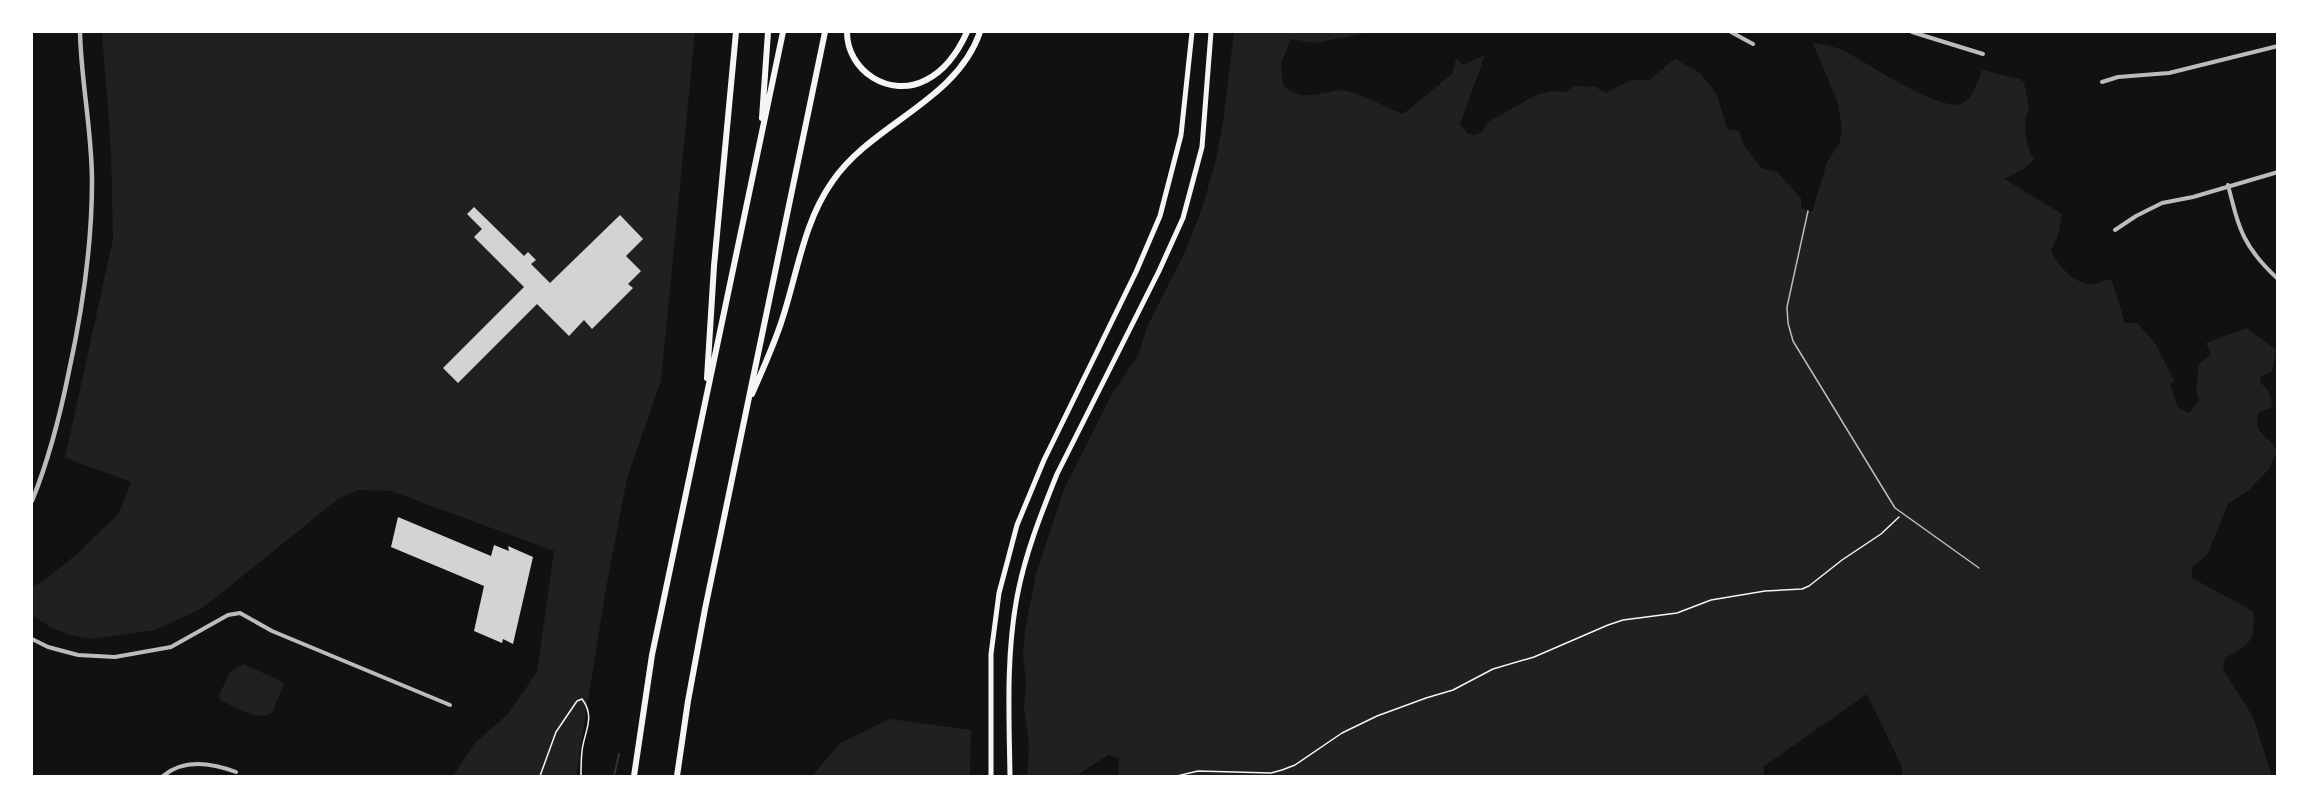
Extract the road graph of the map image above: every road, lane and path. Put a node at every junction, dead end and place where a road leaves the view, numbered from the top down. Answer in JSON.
{"nodes":[{"id":1,"x":80,"y":32,"type":"edge"},
{"id":2,"x":736,"y":32,"type":"edge"},
{"id":3,"x":768,"y":32,"type":"edge"},
{"id":4,"x":783,"y":32,"type":"edge"},
{"id":5,"x":825,"y":32,"type":"edge"},
{"id":6,"x":847,"y":32,"type":"edge"},
{"id":7,"x":967,"y":32,"type":"edge"},
{"id":8,"x":980,"y":32,"type":"edge"},
{"id":9,"x":1192,"y":32,"type":"edge"},
{"id":10,"x":1211,"y":32,"type":"edge"},
{"id":11,"x":1731,"y":32,"type":"edge"},
{"id":12,"x":1912,"y":32,"type":"edge"},
{"id":13,"x":1754,"y":44,"type":"dead end"},
{"id":14,"x":2277,"y":46,"type":"edge"},
{"id":15,"x":1983,"y":54,"type":"dead end"},
{"id":16,"x":2102,"y":82,"type":"dead end"},
{"id":17,"x":761,"y":138,"type":"junction"},
{"id":18,"x":2277,"y":172,"type":"edge"},
{"id":19,"x":2228,"y":185,"type":"junction"},
{"id":20,"x":1808,"y":211,"type":"dead end"},
{"id":21,"x":2115,"y":230,"type":"dead end"},
{"id":22,"x":2277,"y":279,"type":"edge"},
{"id":23,"x":705,"y":401,"type":"junction"},
{"id":24,"x":746,"y":409,"type":"junction"},
{"id":25,"x":32,"y":501,"type":"edge"},
{"id":26,"x":1901,"y":514,"type":"junction"},
{"id":27,"x":1979,"y":568,"type":"dead end"},
{"id":28,"x":32,"y":639,"type":"edge"},
{"id":29,"x":450,"y":705,"type":"dead end"},
{"id":30,"x":236,"y":772,"type":"dead end"},
{"id":31,"x":164,"y":777,"type":"edge"},
{"id":32,"x":540,"y":777,"type":"edge"},
{"id":33,"x":581,"y":777,"type":"edge"},
{"id":34,"x":634,"y":777,"type":"edge"},
{"id":35,"x":677,"y":777,"type":"edge"},
{"id":36,"x":991,"y":777,"type":"edge"},
{"id":37,"x":1010,"y":777,"type":"edge"},
{"id":38,"x":1177,"y":777,"type":"edge"}],
"edges":[{"from":1,"to":25,"type":"street"},
{"from":2,"to":23,"type":"highway"},
{"from":3,"to":17,"type":"highway"},
{"from":4,"to":17,"type":"highway"},
{"from":5,"to":24,"type":"highway"},
{"from":6,"to":7,"type":"highway"},
{"from":8,"to":24,"type":"highway"},
{"from":9,"to":36,"type":"main road"},
{"from":10,"to":37,"type":"main road"},
{"from":11,"to":13,"type":"street"},
{"from":12,"to":15,"type":"street"},
{"from":14,"to":16,"type":"street"},
{"from":17,"to":23,"type":"highway"},
{"from":18,"to":19,"type":"street"},
{"from":19,"to":21,"type":"street"},
{"from":19,"to":22,"type":"street"},
{"from":20,"to":26,"type":"lane"},
{"from":23,"to":34,"type":"highway"},
{"from":24,"to":35,"type":"highway"},
{"from":26,"to":27,"type":"lane"},
{"from":26,"to":38,"type":"path"},
{"from":28,"to":29,"type":"street"},
{"from":30,"to":31,"type":"street"},
{"from":32,"to":33,"type":"path"}]}
